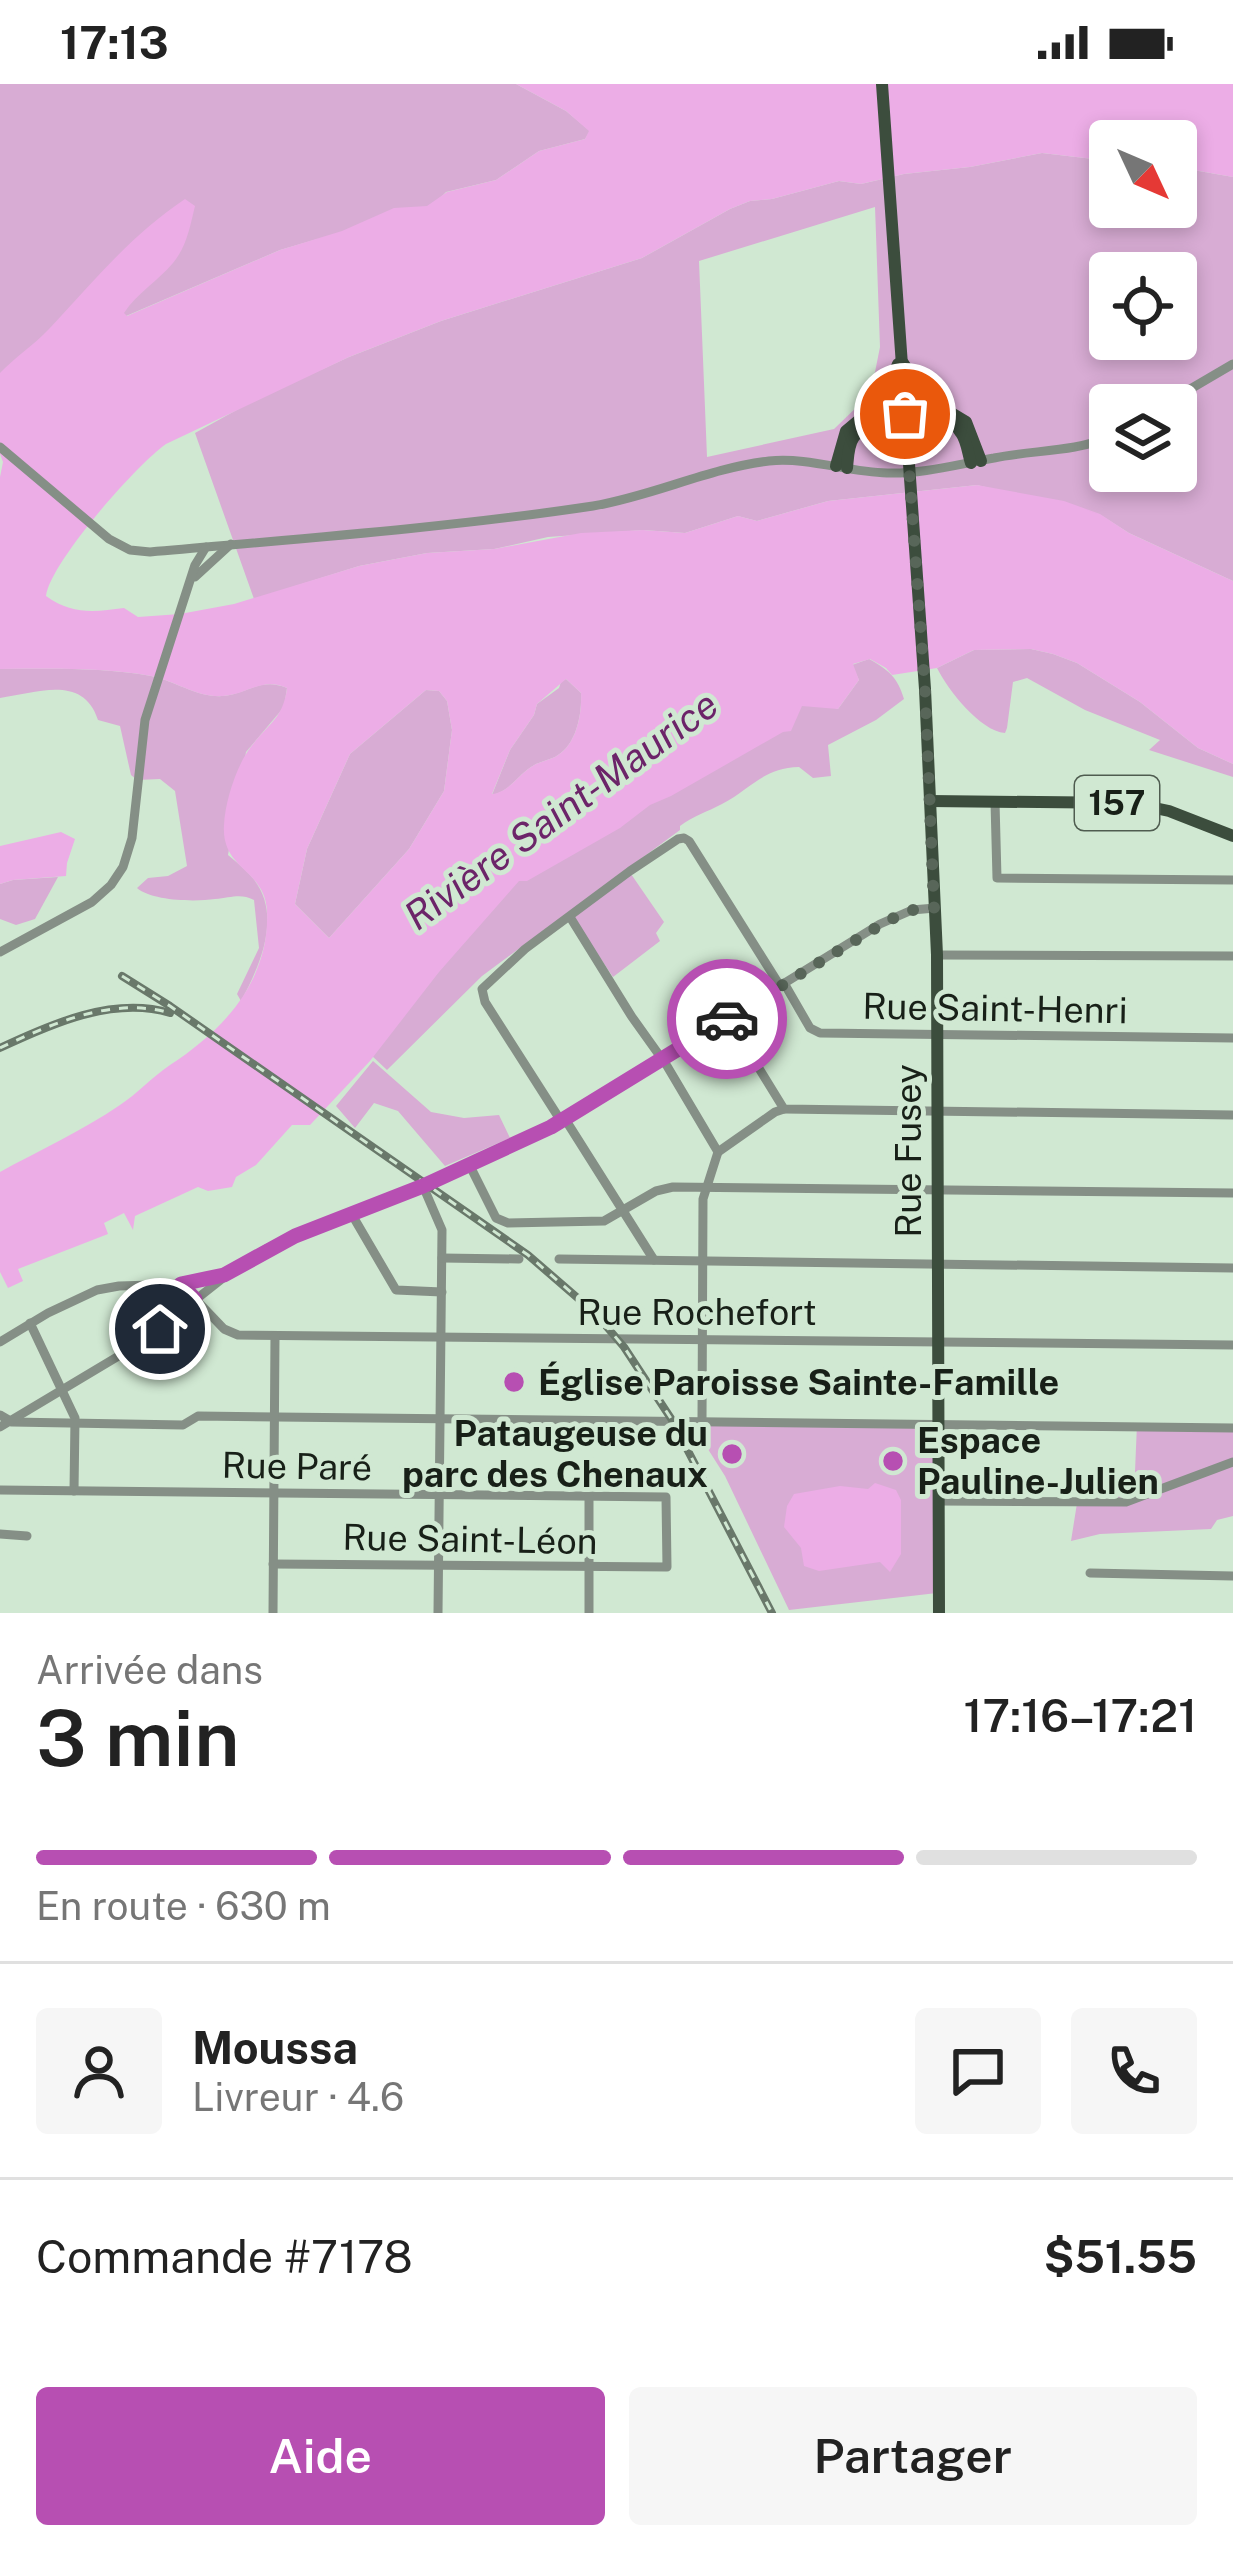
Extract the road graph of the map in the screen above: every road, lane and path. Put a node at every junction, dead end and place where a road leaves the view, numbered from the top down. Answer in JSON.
{"nodes":[{"id":1,"x":882,"y":84,"type":"edge"},
{"id":2,"x":900,"y":357,"type":"junction"},
{"id":3,"x":1233,"y":364,"type":"edge"},
{"id":4,"x":1197,"y":385,"type":"edge"},
{"id":5,"x":1089,"y":445,"type":"edge"},
{"id":6,"x":0,"y":447,"type":"edge"},
{"id":7,"x":909,"y":455,"type":"junction"},
{"id":8,"x":976,"y":462,"type":"junction"},
{"id":9,"x":841,"y":467,"type":"junction"},
{"id":10,"x":232,"y":544,"type":"junction"},
{"id":11,"x":206,"y":547,"type":"junction"},
{"id":12,"x":190,"y":583,"type":"junction"},
{"id":13,"x":930,"y":801,"type":"junction"},
{"id":14,"x":995,"y":802,"type":"junction"},
{"id":15,"x":1233,"y":836,"type":"edge"},
{"id":16,"x":1233,"y":880,"type":"edge"},
{"id":17,"x":934,"y":908,"type":"junction"},
{"id":18,"x":570,"y":916,"type":"junction"},
{"id":19,"x":0,"y":952,"type":"edge"},
{"id":20,"x":937,"y":955,"type":"junction"},
{"id":21,"x":1233,"y":956,"type":"edge"},
{"id":22,"x":782,"y":985,"type":"junction"},
{"id":23,"x":728,"y":1018,"type":"junction"},
{"id":24,"x":938,"y":1033,"type":"junction"},
{"id":25,"x":1233,"y":1038,"type":"edge"},
{"id":26,"x":662,"y":1060,"type":"junction"},
{"id":27,"x":784,"y":1109,"type":"junction"},
{"id":28,"x":940,"y":1111,"type":"junction"},
{"id":29,"x":1233,"y":1115,"type":"edge"},
{"id":30,"x":563,"y":1120,"type":"junction"},
{"id":31,"x":718,"y":1152,"type":"junction"},
{"id":32,"x":470,"y":1166,"type":"junction"},
{"id":33,"x":423,"y":1186,"type":"junction"},
{"id":34,"x":706,"y":1187,"type":"junction"},
{"id":35,"x":939,"y":1189,"type":"junction"},
{"id":36,"x":1233,"y":1193,"type":"edge"},
{"id":37,"x":622,"y":1212,"type":"junction"},
{"id":38,"x":350,"y":1213,"type":"junction"},
{"id":39,"x":442,"y":1258,"type":"junction"},
{"id":40,"x":519,"y":1259,"type":"dead end"},
{"id":41,"x":559,"y":1259,"type":"dead end"},
{"id":42,"x":654,"y":1260,"type":"junction"},
{"id":43,"x":702,"y":1261,"type":"junction"},
{"id":44,"x":938,"y":1264,"type":"junction"},
{"id":45,"x":1233,"y":1268,"type":"edge"},
{"id":46,"x":232,"y":1271,"type":"junction"},
{"id":47,"x":181,"y":1284,"type":"junction"},
{"id":48,"x":442,"y":1292,"type":"junction"},
{"id":49,"x":195,"y":1299,"type":"junction"},
{"id":50,"x":31,"y":1323,"type":"junction"},
{"id":51,"x":275,"y":1336,"type":"junction"},
{"id":52,"x":441,"y":1336,"type":"junction"},
{"id":53,"x":702,"y":1340,"type":"junction"},
{"id":54,"x":938,"y":1340,"type":"junction"},
{"id":55,"x":0,"y":1342,"type":"edge"},
{"id":56,"x":1233,"y":1345,"type":"edge"},
{"id":57,"x":64,"y":1388,"type":"junction"},
{"id":58,"x":274,"y":1416,"type":"junction"},
{"id":59,"x":441,"y":1417,"type":"junction"},
{"id":60,"x":702,"y":1420,"type":"junction"},
{"id":61,"x":3,"y":1421,"type":"edge"},
{"id":62,"x":76,"y":1424,"type":"junction"},
{"id":63,"x":938,"y":1424,"type":"junction"},
{"id":64,"x":1233,"y":1428,"type":"edge"},
{"id":65,"x":1233,"y":1462,"type":"edge"},
{"id":66,"x":0,"y":1490,"type":"edge"},
{"id":67,"x":74,"y":1491,"type":"junction"},
{"id":68,"x":274,"y":1492,"type":"junction"},
{"id":69,"x":438,"y":1495,"type":"junction"},
{"id":70,"x":589,"y":1496,"type":"junction"},
{"id":71,"x":940,"y":1501,"type":"junction"},
{"id":72,"x":0,"y":1534,"type":"edge"},
{"id":73,"x":27,"y":1536,"type":"dead end"},
{"id":74,"x":273,"y":1564,"type":"junction"},
{"id":75,"x":439,"y":1566,"type":"junction"},
{"id":76,"x":589,"y":1567,"type":"junction"},
{"id":77,"x":667,"y":1568,"type":"joint"},
{"id":78,"x":1090,"y":1573,"type":"dead end"},
{"id":79,"x":1233,"y":1576,"type":"edge"},
{"id":80,"x":273,"y":1613,"type":"edge"},
{"id":81,"x":438,"y":1613,"type":"edge"},
{"id":82,"x":589,"y":1613,"type":"edge"},
{"id":83,"x":939,"y":1613,"type":"edge"}],
"edges":[{"from":1,"to":2,"type":"main road","name":"Rue Fusey"},
{"from":2,"to":7,"type":"main road","name":"Rue Fusey"},
{"from":2,"to":8,"type":"main road"},
{"from":2,"to":9,"type":"main road"},
{"from":3,"to":4,"type":"street"},
{"from":5,"to":8,"type":"street"},
{"from":6,"to":11,"type":"street"},
{"from":7,"to":8,"type":"main road"},
{"from":7,"to":9,"type":"main road"},
{"from":7,"to":13,"type":"main road","name":"Rue Fusey"},
{"from":8,"to":9,"type":"street"},
{"from":9,"to":10,"type":"street"},
{"from":10,"to":11,"type":"street"},
{"from":10,"to":12,"type":"street"},
{"from":11,"to":12,"type":"street"},
{"from":12,"to":19,"type":"street"},
{"from":13,"to":14,"type":"main road","number":"157"},
{"from":13,"to":17,"type":"main road","name":"Rue Fusey"},
{"from":14,"to":15,"type":"main road","number":"157"},
{"from":14,"to":16,"type":"street"},
{"from":17,"to":20,"type":"main road","name":"Rue Fusey"},
{"from":17,"to":22,"type":"street"},
{"from":18,"to":22,"type":"street"},
{"from":18,"to":26,"type":"street"},
{"from":18,"to":30,"type":"street"},
{"from":20,"to":21,"type":"street"},
{"from":20,"to":24,"type":"main road","name":"Rue Fusey"},
{"from":22,"to":23,"type":"street"},
{"from":22,"to":24,"type":"street","name":"Rue Saint-Henri"},
{"from":23,"to":26,"type":"street"},
{"from":23,"to":27,"type":"street"},
{"from":24,"to":25,"type":"street","name":"Rue Saint-Henri"},
{"from":24,"to":28,"type":"main road","name":"Rue Fusey"},
{"from":26,"to":30,"type":"street"},
{"from":26,"to":31,"type":"street"},
{"from":27,"to":28,"type":"street"},
{"from":27,"to":31,"type":"street"},
{"from":28,"to":29,"type":"street"},
{"from":28,"to":35,"type":"main road","name":"Rue Fusey"},
{"from":30,"to":32,"type":"street"},
{"from":30,"to":37,"type":"street"},
{"from":31,"to":34,"type":"street"},
{"from":32,"to":33,"type":"street"},
{"from":32,"to":37,"type":"street"},
{"from":33,"to":38,"type":"street"},
{"from":33,"to":39,"type":"street"},
{"from":34,"to":35,"type":"street"},
{"from":34,"to":37,"type":"street"},
{"from":34,"to":43,"type":"street"},
{"from":35,"to":36,"type":"street"},
{"from":35,"to":44,"type":"main road","name":"Rue Fusey"},
{"from":37,"to":42,"type":"street"},
{"from":38,"to":46,"type":"street"},
{"from":38,"to":48,"type":"street"},
{"from":39,"to":40,"type":"street"},
{"from":39,"to":48,"type":"street"},
{"from":41,"to":42,"type":"street"},
{"from":42,"to":43,"type":"street"},
{"from":43,"to":44,"type":"street"},
{"from":43,"to":53,"type":"street"},
{"from":44,"to":45,"type":"street"},
{"from":44,"to":54,"type":"main road","name":"Rue Fusey"},
{"from":46,"to":47,"type":"street"},
{"from":46,"to":49,"type":"street"},
{"from":47,"to":49,"type":"street","name":"Rue Rochefort"},
{"from":47,"to":50,"type":"street"},
{"from":48,"to":52,"type":"street"},
{"from":49,"to":51,"type":"street","name":"Rue Rochefort"},
{"from":49,"to":57,"type":"street"},
{"from":50,"to":55,"type":"street"},
{"from":50,"to":57,"type":"street"},
{"from":51,"to":52,"type":"street","name":"Rue Rochefort"},
{"from":51,"to":58,"type":"street"},
{"from":52,"to":53,"type":"street","name":"Rue Rochefort"},
{"from":52,"to":59,"type":"street"},
{"from":53,"to":54,"type":"street","name":"Rue Rochefort"},
{"from":53,"to":60,"type":"street"},
{"from":54,"to":56,"type":"street","name":"Rue Rochefort"},
{"from":54,"to":63,"type":"main road","name":"Rue Fusey"},
{"from":57,"to":61,"type":"street"},
{"from":57,"to":62,"type":"street"},
{"from":58,"to":59,"type":"street"},
{"from":58,"to":62,"type":"street"},
{"from":58,"to":68,"type":"street"},
{"from":59,"to":60,"type":"street"},
{"from":59,"to":69,"type":"street"},
{"from":60,"to":63,"type":"street"},
{"from":61,"to":62,"type":"street"},
{"from":62,"to":67,"type":"street"},
{"from":63,"to":64,"type":"street"},
{"from":63,"to":71,"type":"main road","name":"Rue Fusey"},
{"from":65,"to":71,"type":"street"},
{"from":66,"to":67,"type":"street","name":"Rue Paré"},
{"from":67,"to":68,"type":"street","name":"Rue Paré"},
{"from":68,"to":69,"type":"street","name":"Rue Paré"},
{"from":68,"to":74,"type":"street"},
{"from":69,"to":70,"type":"street","name":"Rue Paré"},
{"from":69,"to":75,"type":"street"},
{"from":70,"to":76,"type":"street"},
{"from":70,"to":77,"type":"street","name":"Rue Paré"},
{"from":71,"to":83,"type":"main road","name":"Rue Fusey"},
{"from":72,"to":73,"type":"street"},
{"from":74,"to":75,"type":"street","name":"Rue Saint-Léon"},
{"from":74,"to":80,"type":"street"},
{"from":75,"to":76,"type":"street","name":"Rue Saint-Léon"},
{"from":75,"to":81,"type":"street"},
{"from":76,"to":77,"type":"street","name":"Rue Saint-Léon"},
{"from":76,"to":82,"type":"street"},
{"from":78,"to":79,"type":"street"}]}
